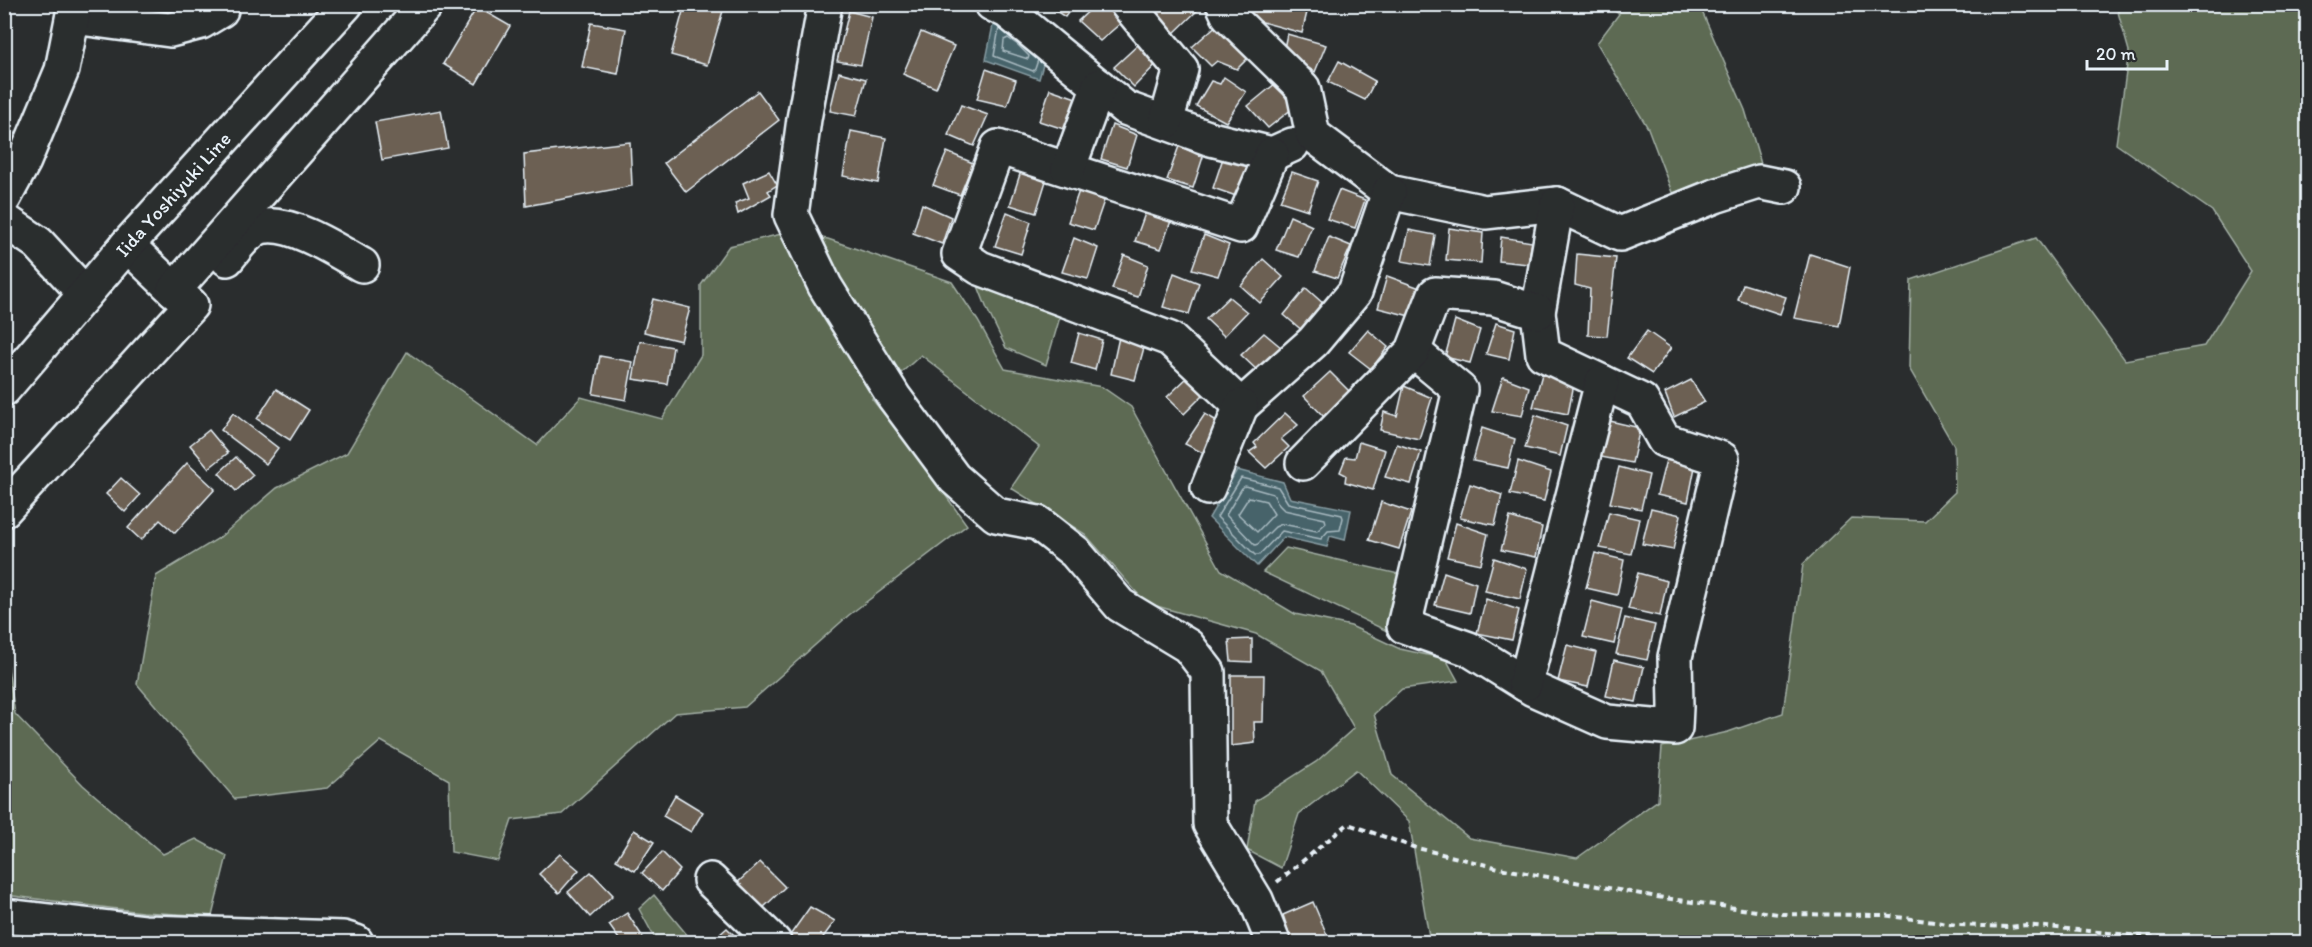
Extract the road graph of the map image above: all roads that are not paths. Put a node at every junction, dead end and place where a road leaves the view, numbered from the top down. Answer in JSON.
{"nodes":[{"id":1,"x":220,"y":4,"type":"edge"},
{"id":2,"x":346,"y":4,"type":"edge"},
{"id":3,"x":426,"y":4,"type":"edge"},
{"id":4,"x":825,"y":4,"type":"edge"},
{"id":5,"x":1127,"y":4,"type":"edge"},
{"id":6,"x":1223,"y":4,"type":"edge"},
{"id":7,"x":1003,"y":7,"type":"edge"},
{"id":8,"x":74,"y":11,"type":"edge"},
{"id":9,"x":1099,"y":86,"type":"junction"},
{"id":10,"x":1166,"y":122,"type":"junction"},
{"id":11,"x":1313,"y":135,"type":"junction"},
{"id":12,"x":1272,"y":154,"type":"junction"},
{"id":13,"x":1068,"y":169,"type":"junction"},
{"id":14,"x":1784,"y":187,"type":"dead end"},
{"id":15,"x":1389,"y":192,"type":"junction"},
{"id":16,"x":4,"y":198,"type":"edge"},
{"id":17,"x":1557,"y":204,"type":"junction"},
{"id":18,"x":4,"y":220,"type":"edge"},
{"id":19,"x":127,"y":245,"type":"junction"},
{"id":20,"x":363,"y":265,"type":"dead end"},
{"id":21,"x":85,"y":294,"type":"junction"},
{"id":22,"x":182,"y":298,"type":"junction"},
{"id":23,"x":1538,"y":312,"type":"junction"},
{"id":24,"x":1413,"y":351,"type":"junction"},
{"id":25,"x":1602,"y":382,"type":"junction"},
{"id":26,"x":4,"y":389,"type":"edge"},
{"id":27,"x":1242,"y":406,"type":"junction"},
{"id":28,"x":1303,"y":464,"type":"dead end"},
{"id":29,"x":1208,"y":488,"type":"dead end"},
{"id":30,"x":4,"y":510,"type":"edge"},
{"id":31,"x":1526,"y":684,"type":"junction"},
{"id":32,"x":710,"y":880,"type":"dead end"},
{"id":33,"x":4,"y":916,"type":"edge"},
{"id":34,"x":356,"y":942,"type":"edge"},
{"id":35,"x":774,"y":942,"type":"edge"},
{"id":36,"x":1273,"y":942,"type":"edge"}],
"edges":[{"from":1,"to":8,"type":"street"},
{"from":2,"to":19,"type":"street","name":"Iida Yoshiyuki Line"},
{"from":3,"to":22,"type":"street"},
{"from":4,"to":36,"type":"street"},
{"from":5,"to":10,"type":"street"},
{"from":6,"to":11,"type":"street"},
{"from":7,"to":9,"type":"street"},
{"from":8,"to":16,"type":"street"},
{"from":9,"to":10,"type":"street"},
{"from":9,"to":13,"type":"street"},
{"from":10,"to":12,"type":"street"},
{"from":11,"to":12,"type":"street"},
{"from":11,"to":15,"type":"street"},
{"from":12,"to":13,"type":"street"},
{"from":13,"to":27,"type":"street"},
{"from":14,"to":17,"type":"street"},
{"from":15,"to":17,"type":"street"},
{"from":15,"to":27,"type":"street"},
{"from":17,"to":23,"type":"street"},
{"from":18,"to":21,"type":"street"},
{"from":19,"to":21,"type":"street","name":"Iida Yoshiyuki Line"},
{"from":19,"to":22,"type":"street"},
{"from":20,"to":22,"type":"street"},
{"from":21,"to":26,"type":"street","name":"Iida Yoshiyuki Line"},
{"from":22,"to":30,"type":"street"},
{"from":23,"to":24,"type":"street"},
{"from":23,"to":25,"type":"street"},
{"from":24,"to":28,"type":"street"},
{"from":24,"to":31,"type":"street"},
{"from":25,"to":31,"type":"street"},
{"from":25,"to":31,"type":"street"},
{"from":27,"to":29,"type":"street"},
{"from":32,"to":35,"type":"street"},
{"from":33,"to":34,"type":"street"}]}
